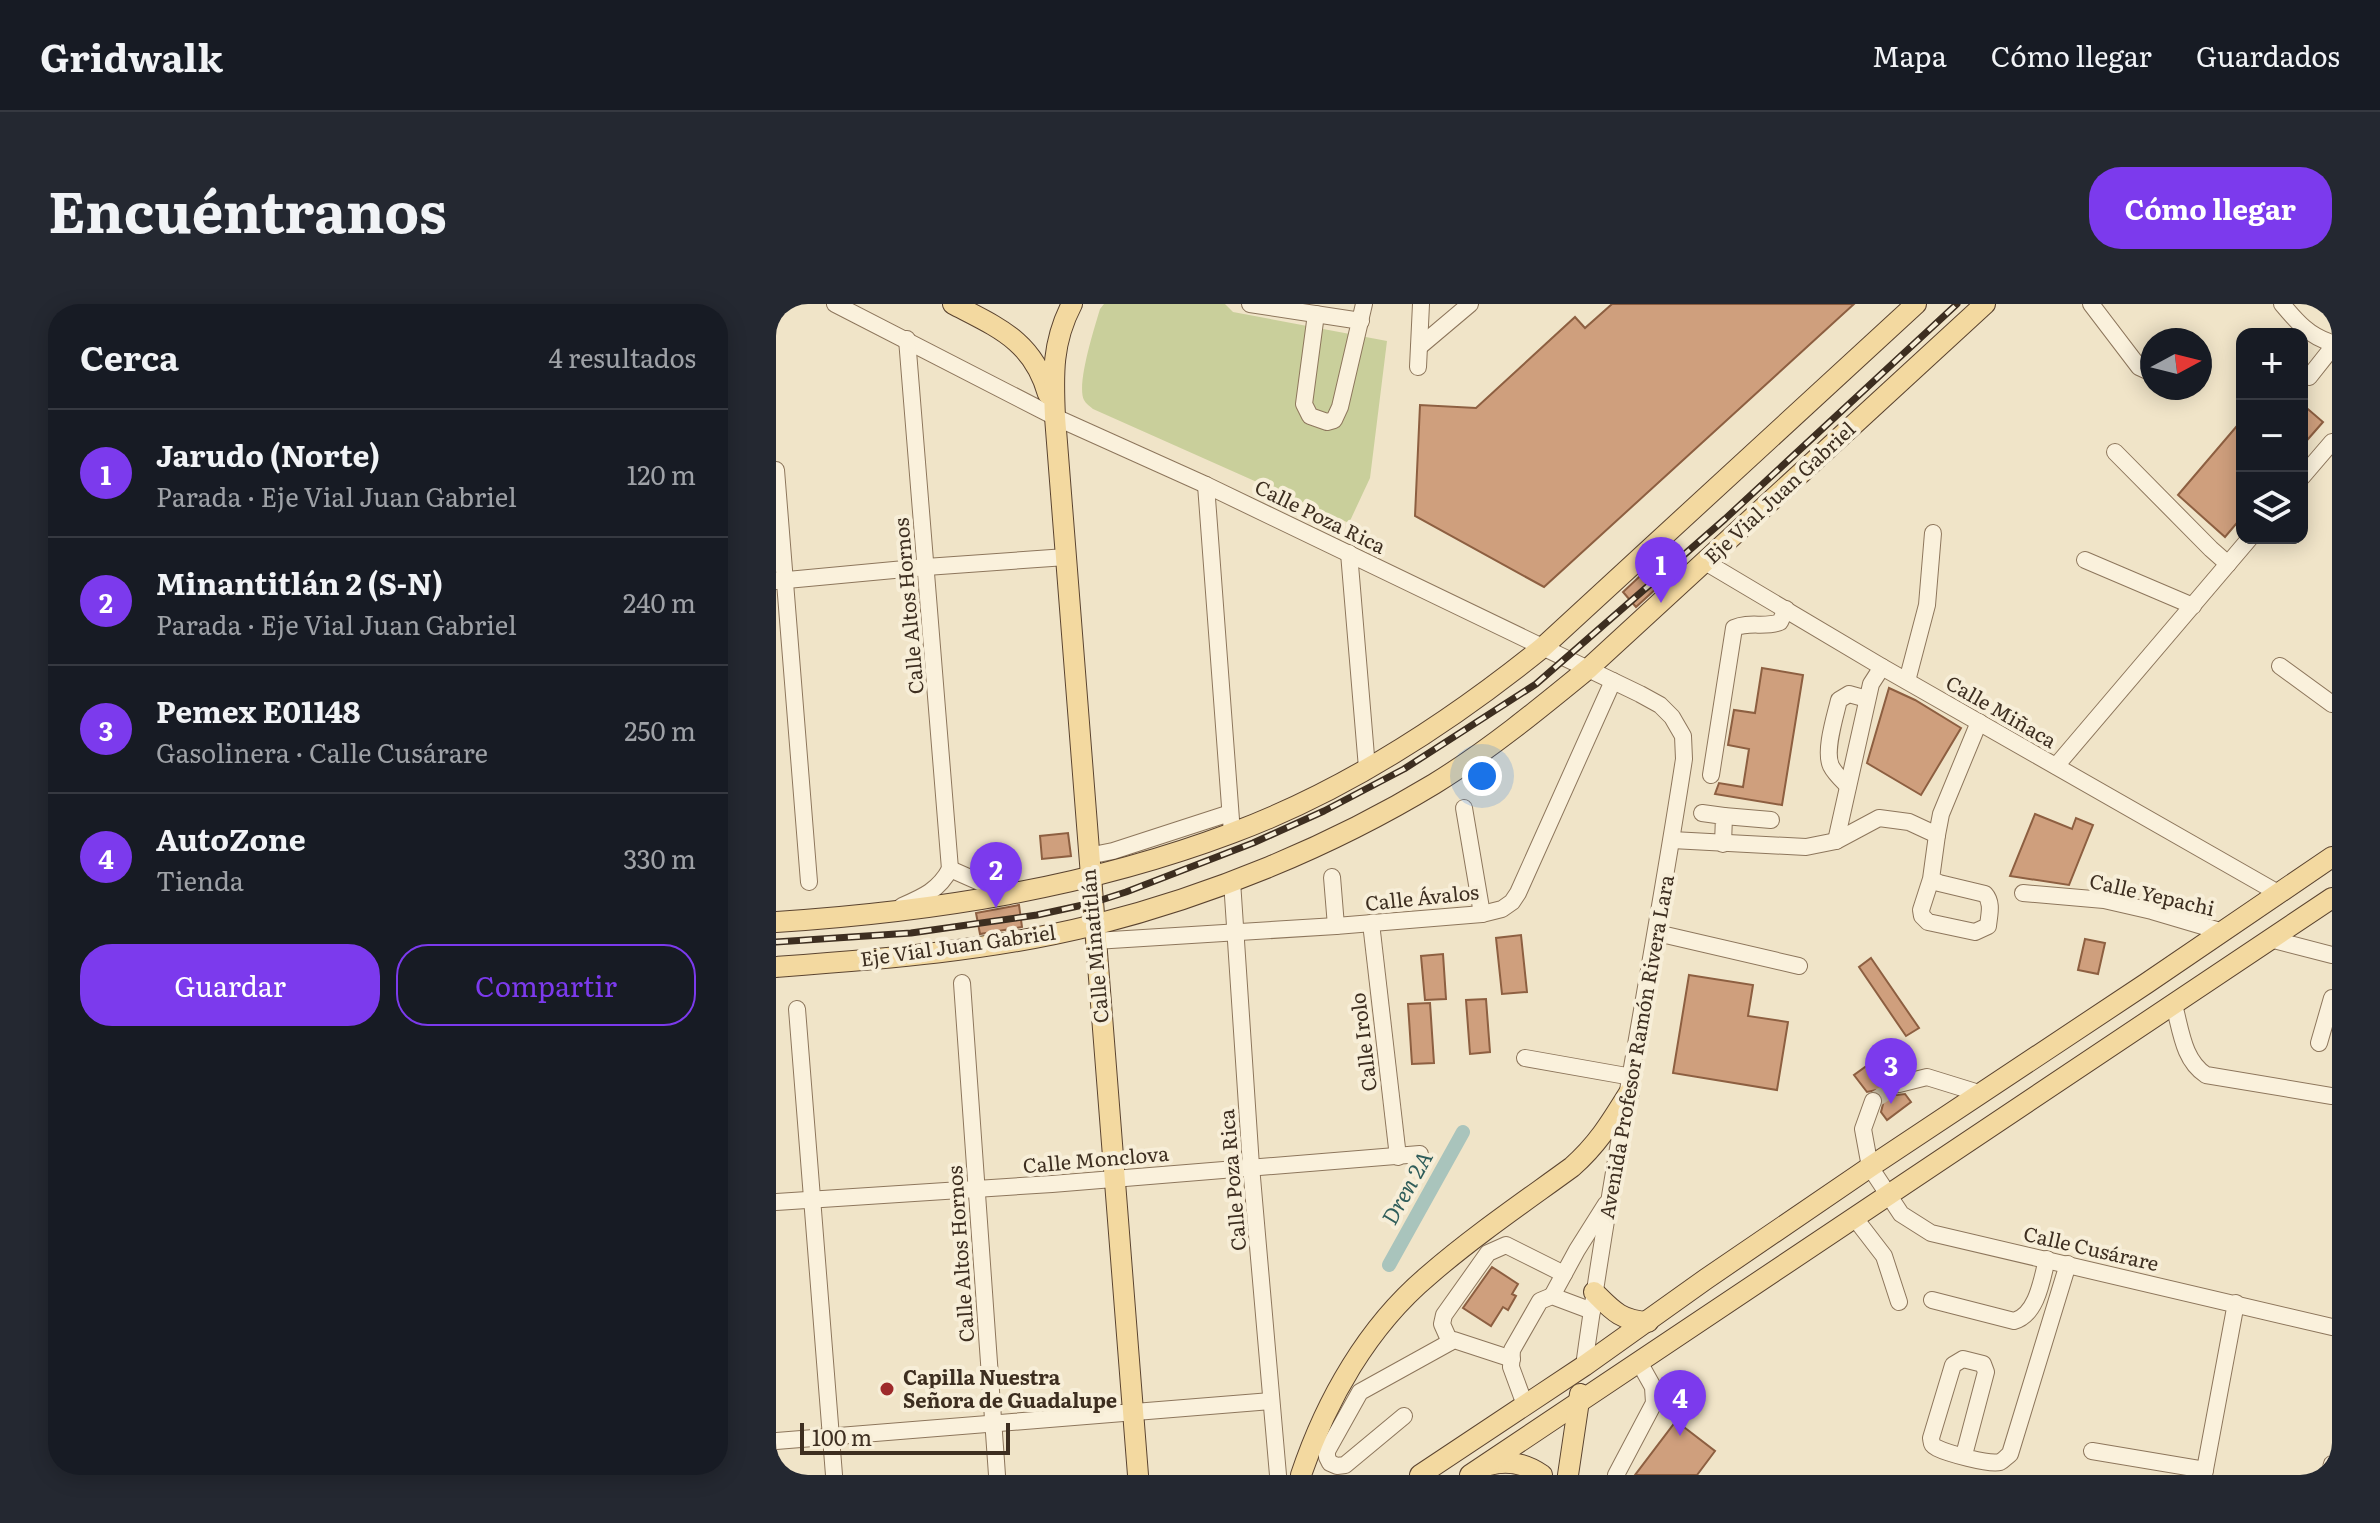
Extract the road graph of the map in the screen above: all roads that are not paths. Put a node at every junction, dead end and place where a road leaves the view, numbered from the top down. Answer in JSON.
{"nodes":[{"id":1,"x":835,"y":304,"type":"edge"},
{"id":2,"x":953,"y":304,"type":"edge"},
{"id":3,"x":1072,"y":304,"type":"edge"},
{"id":4,"x":1250,"y":304,"type":"edge"},
{"id":5,"x":1421,"y":304,"type":"edge"},
{"id":6,"x":1470,"y":304,"type":"edge"},
{"id":7,"x":1916,"y":304,"type":"edge"},
{"id":8,"x":1985,"y":304,"type":"edge"},
{"id":9,"x":2091,"y":304,"type":"edge"},
{"id":10,"x":2282,"y":304,"type":"edge"},
{"id":11,"x":1362,"y":312,"type":"edge"},
{"id":12,"x":1316,"y":314,"type":"junction"},
{"id":13,"x":907,"y":339,"type":"junction"},
{"id":14,"x":2332,"y":346,"type":"edge"},
{"id":15,"x":1419,"y":347,"type":"junction"},
{"id":16,"x":1418,"y":367,"type":"dead end"},
{"id":17,"x":2140,"y":367,"type":"edge"},
{"id":18,"x":2309,"y":377,"type":"dead end"},
{"id":19,"x":1055,"y":417,"type":"junction"},
{"id":20,"x":2332,"y":442,"type":"edge"},
{"id":21,"x":2115,"y":452,"type":"dead end"},
{"id":22,"x":776,"y":470,"type":"edge"},
{"id":23,"x":2306,"y":472,"type":"edge"},
{"id":24,"x":1206,"y":485,"type":"junction"},
{"id":25,"x":1933,"y":533,"type":"dead end"},
{"id":26,"x":2245,"y":544,"type":"edge"},
{"id":27,"x":1349,"y":553,"type":"junction"},
{"id":28,"x":1066,"y":557,"type":"junction"},
{"id":29,"x":2085,"y":560,"type":"dead end"},
{"id":30,"x":1707,"y":563,"type":"junction"},
{"id":31,"x":2228,"y":564,"type":"junction"},
{"id":32,"x":926,"y":567,"type":"junction"},
{"id":33,"x":780,"y":581,"type":"edge"},
{"id":34,"x":2193,"y":606,"type":"junction"},
{"id":35,"x":1786,"y":609,"type":"junction"},
{"id":36,"x":1542,"y":648,"type":"junction"},
{"id":37,"x":2280,"y":666,"type":"dead end"},
{"id":38,"x":1882,"y":667,"type":"junction"},
{"id":39,"x":1589,"y":668,"type":"junction"},
{"id":40,"x":1613,"y":681,"type":"junction"},
{"id":41,"x":1907,"y":681,"type":"junction"},
{"id":42,"x":1867,"y":699,"type":"junction"},
{"id":43,"x":2332,"y":704,"type":"edge"},
{"id":44,"x":1979,"y":722,"type":"junction"},
{"id":45,"x":2056,"y":766,"type":"junction"},
{"id":46,"x":1367,"y":768,"type":"junction"},
{"id":47,"x":1711,"y":775,"type":"dead end"},
{"id":48,"x":1848,"y":786,"type":"junction"},
{"id":49,"x":1464,"y":808,"type":"dead end"},
{"id":50,"x":1702,"y":813,"type":"dead end"},
{"id":51,"x":1724,"y":816,"type":"junction"},
{"id":52,"x":1771,"y":820,"type":"dead end"},
{"id":53,"x":1231,"y":823,"type":"junction"},
{"id":54,"x":1937,"y":835,"type":"junction"},
{"id":55,"x":1672,"y":840,"type":"junction"},
{"id":56,"x":1836,"y":841,"type":"junction"},
{"id":57,"x":1723,"y":844,"type":"junction"},
{"id":58,"x":1088,"y":856,"type":"junction"},
{"id":59,"x":2332,"y":857,"type":"edge"},
{"id":60,"x":950,"y":869,"type":"junction"},
{"id":61,"x":1332,"y":877,"type":"dead end"},
{"id":62,"x":1090,"y":878,"type":"junction"},
{"id":63,"x":1931,"y":879,"type":"dead end"},
{"id":64,"x":1232,"y":881,"type":"junction"},
{"id":65,"x":809,"y":882,"type":"dead end"},
{"id":66,"x":1028,"y":891,"type":"junction"},
{"id":67,"x":2023,"y":893,"type":"dead end"},
{"id":68,"x":2278,"y":893,"type":"junction"},
{"id":69,"x":2332,"y":898,"type":"edge"},
{"id":70,"x":882,"y":914,"type":"junction"},
{"id":71,"x":1482,"y":914,"type":"junction"},
{"id":72,"x":776,"y":922,"type":"edge"},
{"id":73,"x":1371,"y":923,"type":"junction"},
{"id":74,"x":1336,"y":926,"type":"junction"},
{"id":75,"x":1235,"y":932,"type":"junction"},
{"id":76,"x":2223,"y":932,"type":"junction"},
{"id":77,"x":1094,"y":933,"type":"junction"},
{"id":78,"x":1657,"y":933,"type":"junction"},
{"id":79,"x":2270,"y":939,"type":"junction"},
{"id":80,"x":2332,"y":955,"type":"edge"},
{"id":81,"x":1799,"y":966,"type":"dead end"},
{"id":82,"x":776,"y":967,"type":"edge"},
{"id":83,"x":962,"y":983,"type":"dead end"},
{"id":84,"x":2332,"y":998,"type":"edge"},
{"id":85,"x":2174,"y":1005,"type":"junction"},
{"id":86,"x":797,"y":1009,"type":"dead end"},
{"id":87,"x":2319,"y":1043,"type":"dead end"},
{"id":88,"x":1525,"y":1058,"type":"dead end"},
{"id":89,"x":1899,"y":1084,"type":"tunnel mouth"},
{"id":90,"x":1630,"y":1085,"type":"junction"},
{"id":91,"x":1982,"y":1094,"type":"junction"},
{"id":92,"x":2332,"y":1096,"type":"edge"},
{"id":93,"x":1873,"y":1101,"type":"tunnel mouth"},
{"id":94,"x":1420,"y":1154,"type":"dead end"},
{"id":95,"x":1398,"y":1157,"type":"junction"},
{"id":96,"x":1251,"y":1166,"type":"junction"},
{"id":97,"x":1870,"y":1167,"type":"junction"},
{"id":98,"x":1115,"y":1179,"type":"junction"},
{"id":99,"x":976,"y":1189,"type":"junction"},
{"id":100,"x":1889,"y":1194,"type":"junction"},
{"id":101,"x":1611,"y":1196,"type":"junction"},
{"id":102,"x":812,"y":1200,"type":"junction"},
{"id":103,"x":776,"y":1202,"type":"edge"},
{"id":104,"x":1854,"y":1217,"type":"junction"},
{"id":105,"x":2047,"y":1259,"type":"junction"},
{"id":106,"x":2068,"y":1264,"type":"junction"},
{"id":107,"x":1564,"y":1274,"type":"junction"},
{"id":108,"x":2038,"y":1294,"type":"junction"},
{"id":109,"x":1552,"y":1296,"type":"junction"},
{"id":110,"x":1932,"y":1300,"type":"dead end"},
{"id":111,"x":2058,"y":1300,"type":"junction"},
{"id":112,"x":1593,"y":1301,"type":"junction"},
{"id":113,"x":1899,"y":1302,"type":"dead end"},
{"id":114,"x":2236,"y":1303,"type":"junction"},
{"id":115,"x":1648,"y":1322,"type":"junction"},
{"id":116,"x":2332,"y":1327,"type":"edge"},
{"id":117,"x":1450,"y":1342,"type":"junction"},
{"id":118,"x":1512,"y":1359,"type":"junction"},
{"id":119,"x":1639,"y":1362,"type":"junction"},
{"id":120,"x":1584,"y":1366,"type":"junction"},
{"id":121,"x":1271,"y":1401,"type":"junction"},
{"id":122,"x":1579,"y":1403,"type":"junction"},
{"id":123,"x":1525,"y":1405,"type":"junction"},
{"id":124,"x":1133,"y":1412,"type":"junction"},
{"id":125,"x":1404,"y":1416,"type":"dead end"},
{"id":126,"x":992,"y":1425,"type":"junction"},
{"id":127,"x":831,"y":1436,"type":"junction"},
{"id":128,"x":776,"y":1441,"type":"edge"},
{"id":129,"x":2092,"y":1451,"type":"dead end"},
{"id":130,"x":1964,"y":1455,"type":"junction"},
{"id":131,"x":2332,"y":1464,"type":"edge"},
{"id":132,"x":1476,"y":1471,"type":"edge"},
{"id":133,"x":2205,"y":1473,"type":"edge"},
{"id":134,"x":834,"y":1475,"type":"edge"},
{"id":135,"x":997,"y":1475,"type":"edge"},
{"id":136,"x":1138,"y":1475,"type":"edge"},
{"id":137,"x":1278,"y":1475,"type":"edge"},
{"id":138,"x":1301,"y":1475,"type":"edge"},
{"id":139,"x":1420,"y":1475,"type":"edge"},
{"id":140,"x":1542,"y":1475,"type":"edge"},
{"id":141,"x":1568,"y":1475,"type":"edge"},
{"id":142,"x":1616,"y":1475,"type":"edge"},
{"id":143,"x":2329,"y":1475,"type":"edge"}],
"edges":[{"from":1,"to":13,"type":"street","name":"Calle Poza Rica"},
{"from":2,"to":19,"type":"main road"},
{"from":3,"to":19,"type":"main road"},
{"from":4,"to":12,"type":"street"},
{"from":5,"to":15,"type":"street"},
{"from":6,"to":15,"type":"street"},
{"from":7,"to":36,"type":"main road"},
{"from":8,"to":30,"type":"main road","name":"Eje Vial Juan Gabriel"},
{"from":9,"to":17,"type":"street"},
{"from":10,"to":14,"type":"street"},
{"from":11,"to":12,"type":"street"},
{"from":11,"to":12,"type":"street"},
{"from":13,"to":19,"type":"street","name":"Calle Poza Rica"},
{"from":13,"to":32,"type":"street","name":"Calle Altos Hornos"},
{"from":14,"to":18,"type":"street"},
{"from":15,"to":16,"type":"street"},
{"from":19,"to":24,"type":"street","name":"Calle Poza Rica"},
{"from":19,"to":28,"type":"main road","name":"Calle Minatitlán"},
{"from":20,"to":23,"type":"street"},
{"from":21,"to":31,"type":"street"},
{"from":22,"to":33,"type":"street"},
{"from":24,"to":27,"type":"street","name":"Calle Poza Rica"},
{"from":24,"to":53,"type":"street"},
{"from":25,"to":41,"type":"street"},
{"from":26,"to":31,"type":"street"},
{"from":27,"to":36,"type":"street","name":"Calle Poza Rica"},
{"from":27,"to":46,"type":"street"},
{"from":28,"to":32,"type":"street"},
{"from":28,"to":58,"type":"main road","name":"Calle Minatitlán"},
{"from":29,"to":34,"type":"street"},
{"from":30,"to":35,"type":"street","name":"Calle Miñaca"},
{"from":30,"to":39,"type":"main road","name":"Eje Vial Juan Gabriel"},
{"from":31,"to":34,"type":"street"},
{"from":32,"to":33,"type":"street"},
{"from":32,"to":60,"type":"street","name":"Calle Altos Hornos"},
{"from":33,"to":65,"type":"street"},
{"from":34,"to":45,"type":"street"},
{"from":35,"to":38,"type":"street","name":"Calle Miñaca"},
{"from":35,"to":47,"type":"street"},
{"from":36,"to":39,"type":"street","name":"Calle Poza Rica"},
{"from":36,"to":46,"type":"main road"},
{"from":37,"to":43,"type":"street"},
{"from":38,"to":41,"type":"street","name":"Calle Miñaca"},
{"from":38,"to":42,"type":"street"},
{"from":39,"to":40,"type":"street","name":"Avenida Profesor Ramón Rivera Lara"},
{"from":39,"to":64,"type":"main road","name":"Eje Vial Juan Gabriel"},
{"from":40,"to":55,"type":"street","name":"Avenida Profesor Ramón Rivera Lara"},
{"from":40,"to":71,"type":"street","name":"Calle Ávalos"},
{"from":41,"to":44,"type":"street","name":"Calle Miñaca"},
{"from":42,"to":48,"type":"street"},
{"from":42,"to":48,"type":"street"},
{"from":44,"to":45,"type":"street","name":"Calle Miñaca"},
{"from":44,"to":54,"type":"street"},
{"from":45,"to":68,"type":"street","name":"Calle Miñaca"},
{"from":46,"to":53,"type":"main road"},
{"from":48,"to":56,"type":"street"},
{"from":49,"to":71,"type":"street"},
{"from":50,"to":51,"type":"street"},
{"from":51,"to":52,"type":"street"},
{"from":51,"to":57,"type":"street"},
{"from":53,"to":58,"type":"street"},
{"from":53,"to":62,"type":"main road"},
{"from":54,"to":56,"type":"street"},
{"from":54,"to":63,"type":"street"},
{"from":55,"to":57,"type":"street"},
{"from":55,"to":78,"type":"street","name":"Avenida Profesor Ramón Rivera Lara"},
{"from":56,"to":57,"type":"street"},
{"from":58,"to":62,"type":"main road","name":"Calle Minatitlán"},
{"from":59,"to":68,"type":"main road"},
{"from":60,"to":66,"type":"street"},
{"from":60,"to":70,"type":"street"},
{"from":61,"to":74,"type":"street"},
{"from":62,"to":66,"type":"main road"},
{"from":62,"to":77,"type":"main road","name":"Calle Minatitlán"},
{"from":64,"to":75,"type":"street","name":"Calle Poza Rica"},
{"from":64,"to":77,"type":"main road","name":"Eje Vial Juan Gabriel"},
{"from":66,"to":70,"type":"main road"},
{"from":67,"to":76,"type":"street","name":"Calle Yepachi"},
{"from":68,"to":76,"type":"main road"},
{"from":69,"to":79,"type":"main road"},
{"from":70,"to":72,"type":"main road"},
{"from":71,"to":73,"type":"street","name":"Calle Ávalos"},
{"from":73,"to":74,"type":"street","name":"Calle Ávalos"},
{"from":73,"to":95,"type":"street","name":"Calle Irolo"},
{"from":74,"to":75,"type":"street","name":"Calle Ávalos"},
{"from":75,"to":77,"type":"street","name":"Calle Ávalos"},
{"from":75,"to":96,"type":"street","name":"Calle Poza Rica"},
{"from":76,"to":91,"type":"main road"},
{"from":77,"to":82,"type":"main road","name":"Eje Vial Juan Gabriel"},
{"from":77,"to":98,"type":"main road","name":"Calle Minatitlán"},
{"from":78,"to":81,"type":"street"},
{"from":78,"to":90,"type":"street","name":"Avenida Profesor Ramón Rivera Lara"},
{"from":79,"to":80,"type":"street"},
{"from":79,"to":85,"type":"main road"},
{"from":83,"to":99,"type":"street","name":"Calle Altos Hornos"},
{"from":84,"to":87,"type":"street"},
{"from":85,"to":92,"type":"street"},
{"from":85,"to":100,"type":"main road"},
{"from":86,"to":102,"type":"street"},
{"from":88,"to":90,"type":"street"},
{"from":89,"to":91,"type":"street"},
{"from":90,"to":101,"type":"street","name":"Avenida Profesor Ramón Rivera Lara"},
{"from":90,"to":138,"type":"main road"},
{"from":91,"to":97,"type":"main road"},
{"from":93,"to":97,"type":"street"},
{"from":94,"to":95,"type":"street","name":"Calle Monclova"},
{"from":95,"to":96,"type":"street","name":"Calle Monclova"},
{"from":96,"to":98,"type":"street","name":"Calle Monclova"},
{"from":96,"to":121,"type":"street","name":"Calle Poza Rica"},
{"from":97,"to":100,"type":"street","name":"Calle Cusárare"},
{"from":97,"to":115,"type":"main road"},
{"from":98,"to":99,"type":"street","name":"Calle Monclova"},
{"from":98,"to":124,"type":"main road","name":"Calle Minatitlán"},
{"from":99,"to":102,"type":"street","name":"Calle Monclova"},
{"from":99,"to":126,"type":"street","name":"Calle Altos Hornos"},
{"from":100,"to":104,"type":"main road"},
{"from":100,"to":105,"type":"street","name":"Calle Cusárare"},
{"from":101,"to":107,"type":"street"},
{"from":101,"to":112,"type":"street","name":"Avenida Profesor Ramón Rivera Lara"},
{"from":102,"to":103,"type":"street","name":"Calle Monclova"},
{"from":102,"to":127,"type":"street"},
{"from":104,"to":113,"type":"street"},
{"from":104,"to":119,"type":"main road"},
{"from":105,"to":106,"type":"street","name":"Calle Cusárare"},
{"from":105,"to":108,"type":"street"},
{"from":106,"to":111,"type":"street"},
{"from":106,"to":114,"type":"street","name":"Calle Cusárare"},
{"from":107,"to":109,"type":"street"},
{"from":107,"to":117,"type":"street"},
{"from":108,"to":110,"type":"street"},
{"from":108,"to":111,"type":"street"},
{"from":109,"to":112,"type":"street"},
{"from":109,"to":118,"type":"street"},
{"from":111,"to":130,"type":"street"},
{"from":112,"to":115,"type":"main road"},
{"from":112,"to":120,"type":"street","name":"Avenida Profesor Ramón Rivera Lara"},
{"from":114,"to":116,"type":"street","name":"Calle Cusárare"},
{"from":114,"to":133,"type":"street"},
{"from":115,"to":120,"type":"main road"},
{"from":117,"to":118,"type":"street"},
{"from":117,"to":125,"type":"street"},
{"from":118,"to":123,"type":"street"},
{"from":119,"to":122,"type":"main road"},
{"from":119,"to":142,"type":"street"},
{"from":120,"to":122,"type":"main road","name":"Avenida Profesor Ramón Rivera Lara"},
{"from":120,"to":123,"type":"main road"},
{"from":121,"to":124,"type":"street"},
{"from":121,"to":137,"type":"street","name":"Calle Poza Rica"},
{"from":122,"to":132,"type":"main road"},
{"from":122,"to":141,"type":"main road","name":"Avenida Profesor Ramón Rivera Lara"},
{"from":123,"to":139,"type":"main road"},
{"from":124,"to":126,"type":"street"},
{"from":124,"to":136,"type":"main road","name":"Calle Minatitlán"},
{"from":126,"to":127,"type":"street"},
{"from":126,"to":135,"type":"street","name":"Calle Altos Hornos"},
{"from":127,"to":128,"type":"street"},
{"from":127,"to":134,"type":"street"},
{"from":129,"to":133,"type":"street"},
{"from":130,"to":130,"type":"street"},
{"from":131,"to":143,"type":"street"},
{"from":132,"to":140,"type":"main road"}]}
